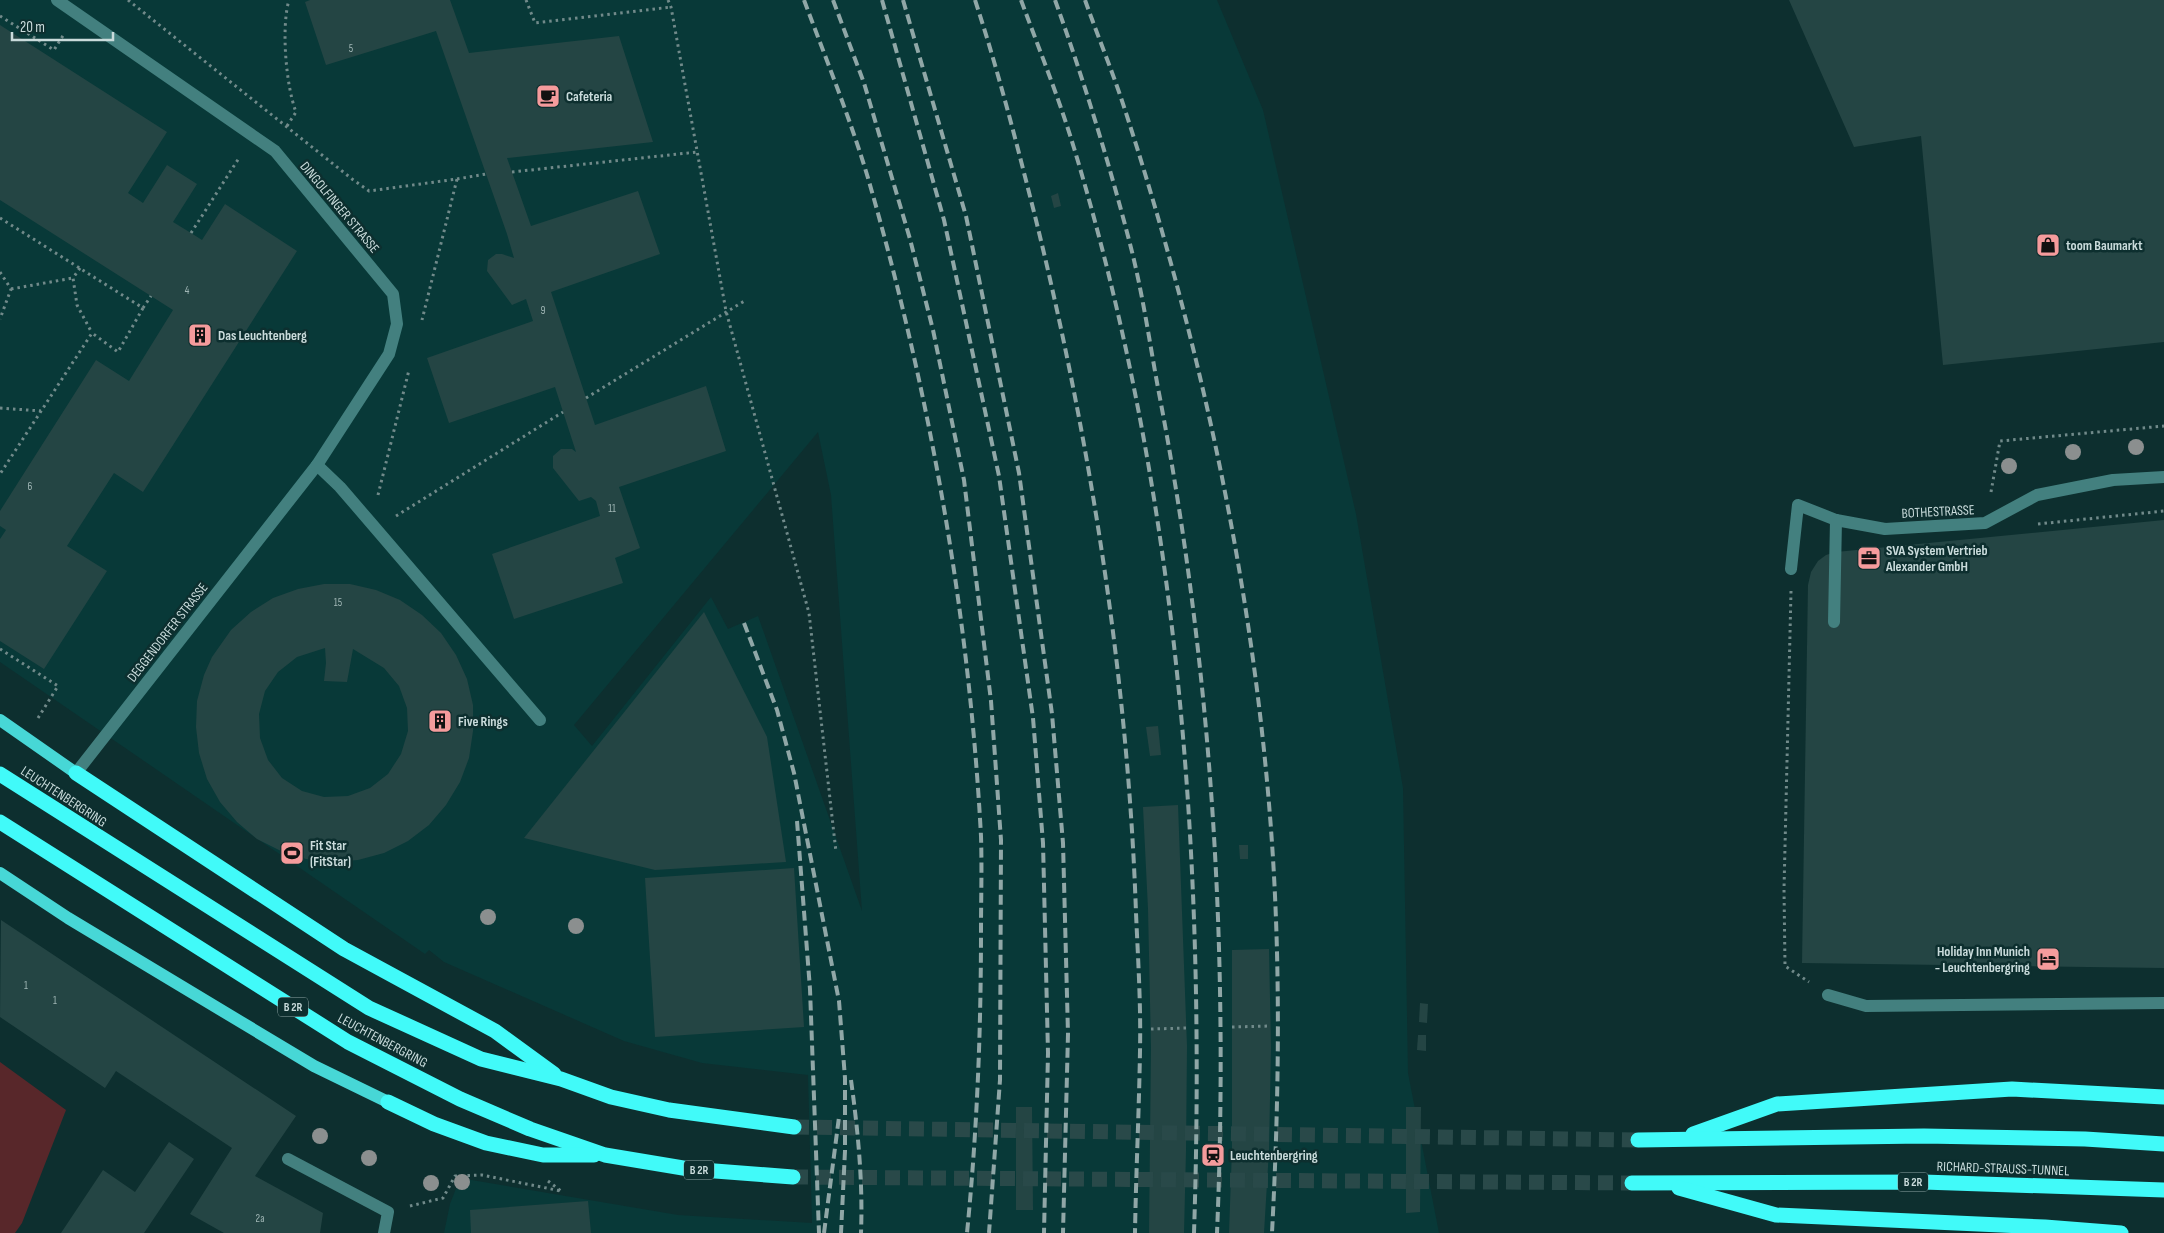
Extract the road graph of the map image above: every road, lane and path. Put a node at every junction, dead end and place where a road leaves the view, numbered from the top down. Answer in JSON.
{"nodes":[{"id":1,"x":57,"y":0,"type":"edge"},
{"id":2,"x":130,"y":0,"type":"edge"},
{"id":3,"x":290,"y":0,"type":"edge"},
{"id":4,"x":526,"y":0,"type":"edge"},
{"id":5,"x":668,"y":0,"type":"edge"},
{"id":6,"x":671,"y":7,"type":"junction"},
{"id":7,"x":0,"y":16,"type":"edge"},
{"id":8,"x":65,"y":34,"type":"dead end"},
{"id":9,"x":287,"y":126,"type":"junction"},
{"id":10,"x":697,"y":152,"type":"junction"},
{"id":11,"x":239,"y":158,"type":"dead end"},
{"id":12,"x":512,"y":172,"type":"dead end"},
{"id":13,"x":486,"y":174,"type":"dead end"},
{"id":14,"x":457,"y":179,"type":"dead end"},
{"id":15,"x":369,"y":190,"type":"dead end"},
{"id":16,"x":0,"y":218,"type":"edge"},
{"id":17,"x":191,"y":233,"type":"dead end"},
{"id":18,"x":80,"y":268,"type":"junction"},
{"id":19,"x":0,"y":272,"type":"edge"},
{"id":20,"x":73,"y":278,"type":"junction"},
{"id":21,"x":11,"y":289,"type":"junction"},
{"id":22,"x":151,"y":296,"type":"dead end"},
{"id":23,"x":746,"y":300,"type":"dead end"},
{"id":24,"x":143,"y":308,"type":"junction"},
{"id":25,"x":726,"y":312,"type":"junction"},
{"id":26,"x":0,"y":319,"type":"edge"},
{"id":27,"x":92,"y":333,"type":"junction"},
{"id":28,"x":586,"y":398,"type":"dead end"},
{"id":29,"x":1,"y":409,"type":"edge"},
{"id":30,"x":41,"y":411,"type":"junction"},
{"id":31,"x":564,"y":412,"type":"dead end"},
{"id":32,"x":2164,"y":426,"type":"edge"},
{"id":33,"x":317,"y":466,"type":"junction"},
{"id":34,"x":0,"y":474,"type":"edge"},
{"id":35,"x":2164,"y":477,"type":"edge"},
{"id":36,"x":282,"y":509,"type":"joint"},
{"id":37,"x":1836,"y":520,"type":"junction"},
{"id":38,"x":1985,"y":523,"type":"junction"},
{"id":39,"x":376,"y":529,"type":"junction"},
{"id":40,"x":1792,"y":569,"type":"joint"},
{"id":41,"x":1834,"y":622,"type":"dead end"},
{"id":42,"x":0,"y":649,"type":"edge"},
{"id":43,"x":38,"y":718,"type":"dead end"},
{"id":44,"x":0,"y":720,"type":"edge"},
{"id":45,"x":540,"y":720,"type":"dead end"},
{"id":46,"x":76,"y":773,"type":"junction"},
{"id":47,"x":0,"y":774,"type":"edge"},
{"id":48,"x":0,"y":822,"type":"edge"},
{"id":49,"x":836,"y":852,"type":"dead end"},
{"id":50,"x":0,"y":873,"type":"edge"},
{"id":51,"x":1828,"y":995,"type":"joint"},
{"id":52,"x":2164,"y":1003,"type":"edge"},
{"id":53,"x":1270,"y":1026,"type":"dead end"},
{"id":54,"x":1232,"y":1027,"type":"dead end"},
{"id":55,"x":1187,"y":1028,"type":"dead end"},
{"id":56,"x":1151,"y":1029,"type":"dead end"},
{"id":57,"x":561,"y":1079,"type":"junction"},
{"id":58,"x":2164,"y":1097,"type":"edge"},
{"id":59,"x":388,"y":1102,"type":"joint"},
{"id":60,"x":794,"y":1127,"type":"tunnel mouth"},
{"id":61,"x":1683,"y":1138,"type":"junction"},
{"id":62,"x":1638,"y":1140,"type":"tunnel mouth"},
{"id":63,"x":2164,"y":1144,"type":"edge"},
{"id":64,"x":605,"y":1155,"type":"junction"},
{"id":65,"x":288,"y":1159,"type":"dead end"},
{"id":66,"x":793,"y":1177,"type":"tunnel mouth"},
{"id":67,"x":1632,"y":1182,"type":"tunnel mouth"},
{"id":68,"x":1661,"y":1182,"type":"junction"},
{"id":69,"x":2164,"y":1190,"type":"edge"},
{"id":70,"x":561,"y":1191,"type":"dead end"},
{"id":71,"x":388,"y":1212,"type":"junction"},
{"id":72,"x":384,"y":1233,"type":"edge"},
{"id":73,"x":2121,"y":1233,"type":"edge"}],
"edges":[{"from":1,"to":33,"type":"street","name":"DINGOLFINGER STRASSE"},
{"from":2,"to":9,"type":"path"},
{"from":3,"to":9,"type":"path"},
{"from":4,"to":6,"type":"path"},
{"from":5,"to":6,"type":"path"},
{"from":6,"to":10,"type":"path"},
{"from":7,"to":8,"type":"path"},
{"from":9,"to":15,"type":"path"},
{"from":10,"to":12,"type":"path"},
{"from":10,"to":25,"type":"path"},
{"from":11,"to":17,"type":"path"},
{"from":13,"to":14,"type":"path"},
{"from":16,"to":18,"type":"path"},
{"from":18,"to":20,"type":"path"},
{"from":18,"to":24,"type":"path"},
{"from":19,"to":21,"type":"path"},
{"from":20,"to":21,"type":"path"},
{"from":20,"to":27,"type":"path"},
{"from":21,"to":26,"type":"path"},
{"from":22,"to":24,"type":"path"},
{"from":23,"to":25,"type":"path"},
{"from":24,"to":27,"type":"path"},
{"from":25,"to":28,"type":"path"},
{"from":25,"to":49,"type":"path"},
{"from":27,"to":30,"type":"path"},
{"from":29,"to":30,"type":"path"},
{"from":30,"to":34,"type":"path"},
{"from":31,"to":39,"type":"path"},
{"from":32,"to":38,"type":"path"},
{"from":33,"to":36,"type":"street","name":"DINGOLFINGER STRASSE"},
{"from":33,"to":39,"type":"street"},
{"from":35,"to":38,"type":"street","name":"BOTHESTRASSE"},
{"from":36,"to":46,"type":"street","name":"DEGGENDORFER STRASSE"},
{"from":37,"to":38,"type":"street","name":"BOTHESTRASSE"},
{"from":37,"to":40,"type":"street","name":"BOTHESTRASSE"},
{"from":37,"to":41,"type":"street"},
{"from":39,"to":45,"type":"street"},
{"from":40,"to":51,"type":"path"},
{"from":42,"to":43,"type":"path"},
{"from":44,"to":46,"type":"main road","name":"LEUCHTENBERGRING"},
{"from":46,"to":57,"type":"highway"},
{"from":47,"to":57,"type":"highway","name":"LEUCHTENBERGRING"},
{"from":48,"to":64,"type":"highway","name":"LEUCHTENBERGRING","number":"B 2R"},
{"from":50,"to":59,"type":"main road"},
{"from":51,"to":52,"type":"street"},
{"from":53,"to":54,"type":"path"},
{"from":55,"to":56,"type":"path"},
{"from":57,"to":60,"type":"highway","name":"LEUCHTENBERGRING"},
{"from":58,"to":61,"type":"highway"},
{"from":59,"to":64,"type":"highway"},
{"from":61,"to":62,"type":"highway"},
{"from":61,"to":63,"type":"highway"},
{"from":64,"to":66,"type":"highway","name":"LEUCHTENBERGRING","number":"B 2R"},
{"from":65,"to":71,"type":"street"},
{"from":67,"to":68,"type":"highway","number":"B 2R"},
{"from":68,"to":69,"type":"highway","name":"RICHARD-STRAUSS-TUNNEL","number":"B 2R"},
{"from":68,"to":73,"type":"highway"},
{"from":70,"to":71,"type":"path"},
{"from":71,"to":72,"type":"street"}]}
